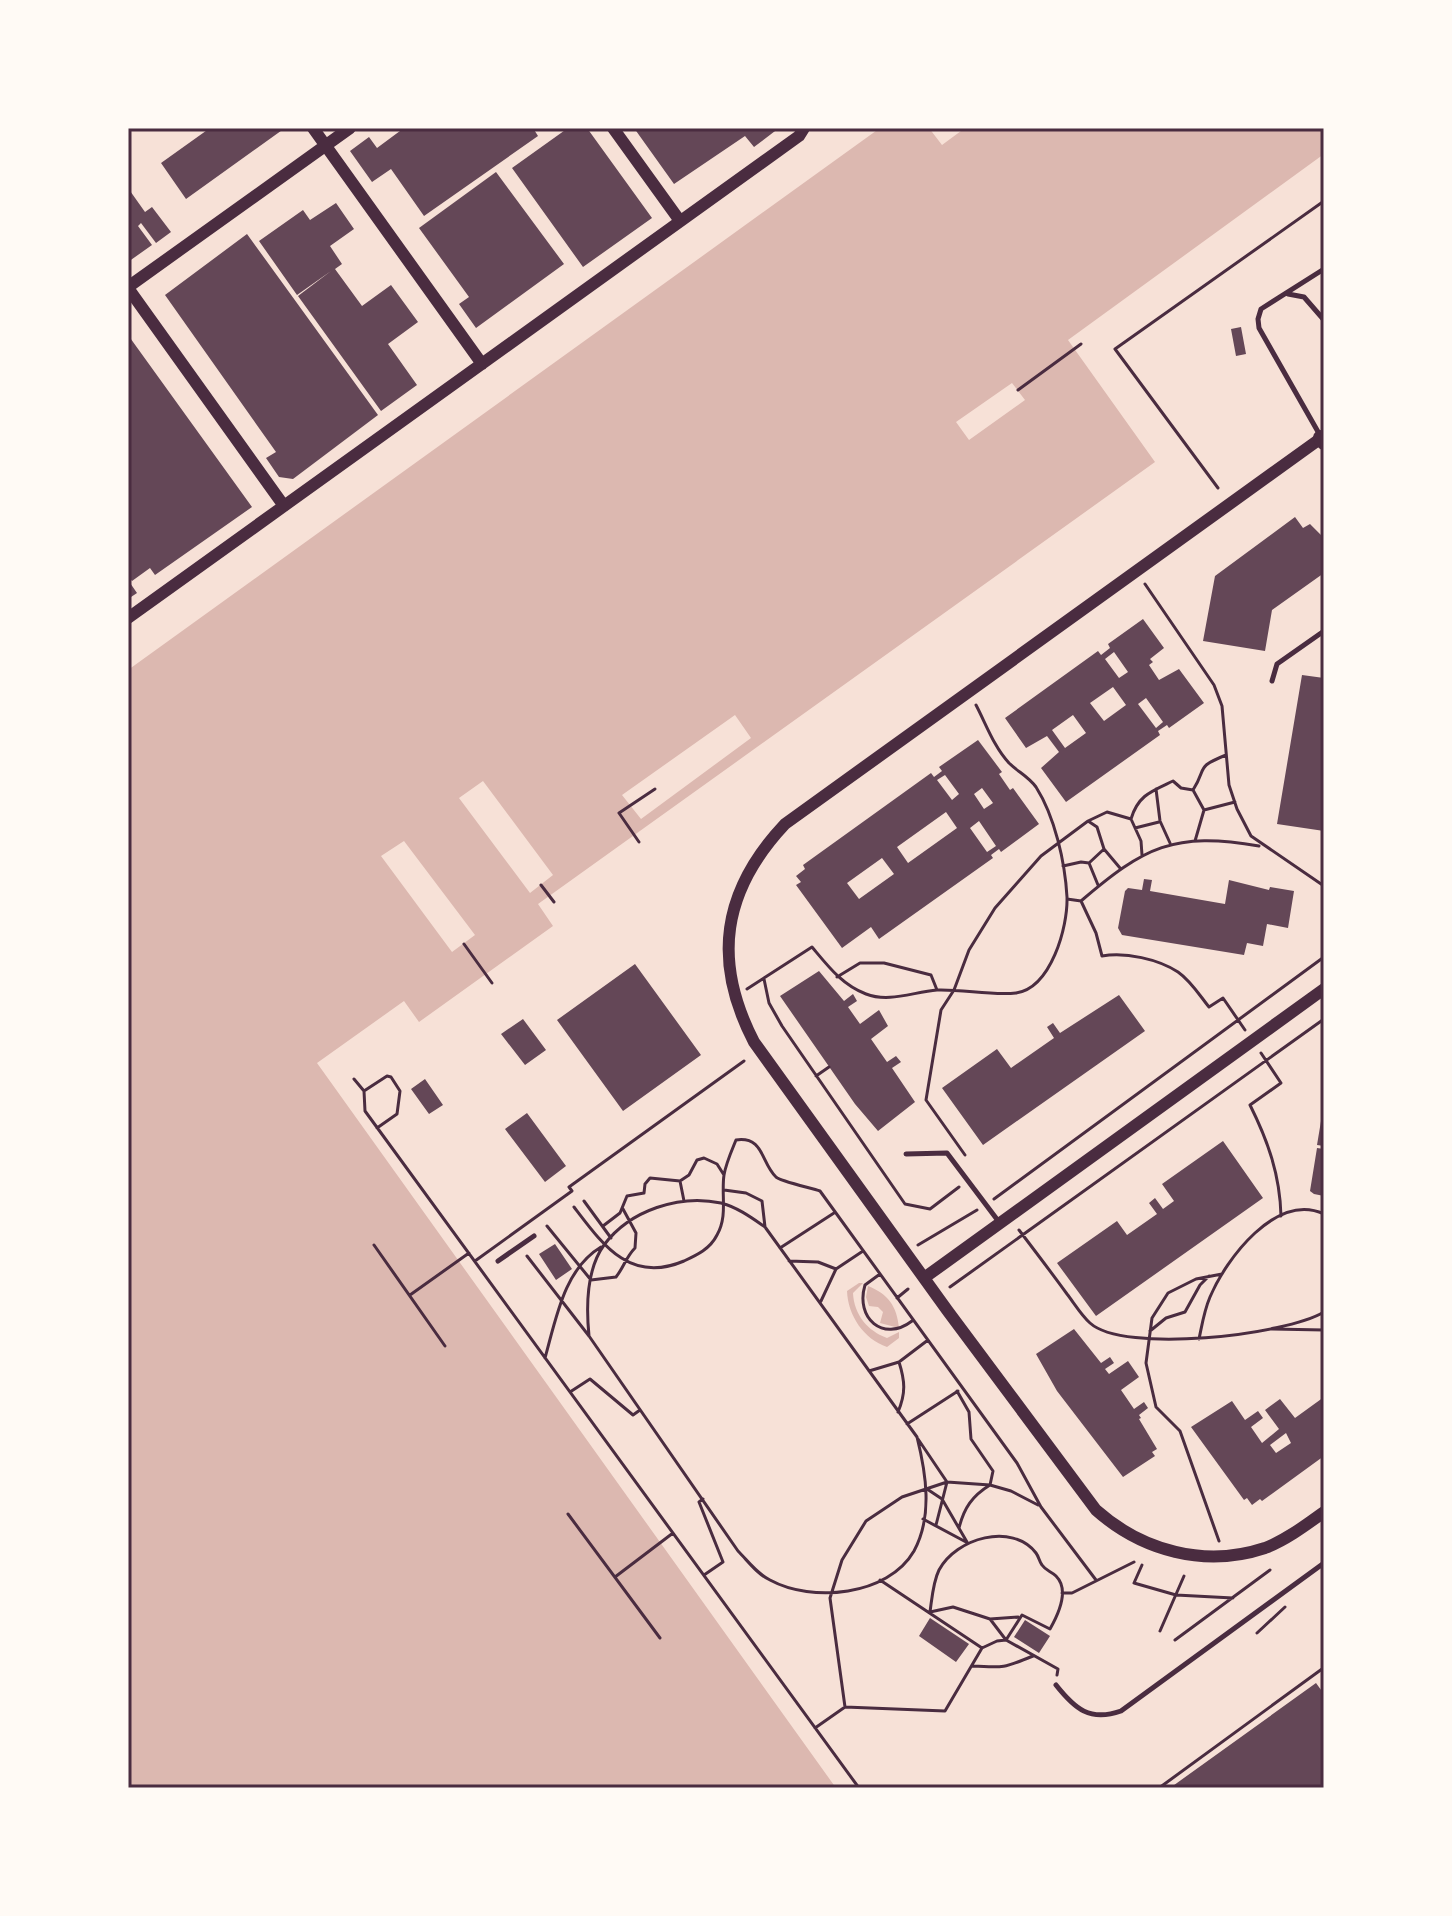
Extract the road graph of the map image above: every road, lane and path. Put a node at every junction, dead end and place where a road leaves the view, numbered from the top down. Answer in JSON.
{"nodes":[{"id":1,"x":313,"y":128,"type":"edge"},
{"id":2,"x":350,"y":128,"type":"edge"},
{"id":3,"x":613,"y":128,"type":"edge"},
{"id":4,"x":804,"y":128,"type":"edge"},
{"id":5,"x":326,"y":146,"type":"junction"},
{"id":6,"x":1324,"y":201,"type":"edge"},
{"id":7,"x":680,"y":221,"type":"junction"},
{"id":8,"x":1324,"y":269,"type":"edge"},
{"id":9,"x":1305,"y":283,"type":"junction"},
{"id":10,"x":128,"y":288,"type":"edge"},
{"id":11,"x":1283,"y":294,"type":"junction"},
{"id":12,"x":1304,"y":297,"type":"junction"},
{"id":13,"x":1324,"y":320,"type":"edge"},
{"id":14,"x":1081,"y":344,"type":"dead end"},
{"id":15,"x":482,"y":364,"type":"junction"},
{"id":16,"x":1018,"y":390,"type":"dead end"},
{"id":17,"x":1323,"y":439,"type":"edge"},
{"id":18,"x":1218,"y":488,"type":"dead end"},
{"id":19,"x":284,"y":506,"type":"junction"},
{"id":20,"x":1136,"y":571,"type":"junction"},
{"id":21,"x":128,"y":618,"type":"edge"},
{"id":22,"x":1324,"y":631,"type":"edge"},
{"id":23,"x":1272,"y":681,"type":"dead end"},
{"id":24,"x":969,"y":691,"type":"junction"},
{"id":25,"x":1226,"y":755,"type":"junction"},
{"id":26,"x":655,"y":789,"type":"dead end"},
{"id":27,"x":1156,"y":789,"type":"junction"},
{"id":28,"x":1193,"y":790,"type":"junction"},
{"id":29,"x":1235,"y":802,"type":"junction"},
{"id":30,"x":1204,"y":810,"type":"junction"},
{"id":31,"x":1131,"y":819,"type":"junction"},
{"id":32,"x":1088,"y":821,"type":"junction"},
{"id":33,"x":1160,"y":821,"type":"junction"},
{"id":34,"x":1135,"y":828,"type":"junction"},
{"id":35,"x":1195,"y":841,"type":"junction"},
{"id":36,"x":639,"y":842,"type":"dead end"},
{"id":37,"x":1058,"y":843,"type":"junction"},
{"id":38,"x":1170,"y":843,"type":"junction"},
{"id":39,"x":1263,"y":846,"type":"junction"},
{"id":40,"x":1104,"y":849,"type":"junction"},
{"id":41,"x":1142,"y":855,"type":"junction"},
{"id":42,"x":1089,"y":863,"type":"junction"},
{"id":43,"x":1063,"y":866,"type":"junction"},
{"id":44,"x":1120,"y":868,"type":"junction"},
{"id":45,"x":541,"y":885,"type":"dead end"},
{"id":46,"x":1099,"y":886,"type":"junction"},
{"id":47,"x":1324,"y":886,"type":"edge"},
{"id":48,"x":1067,"y":899,"type":"junction"},
{"id":49,"x":1081,"y":901,"type":"junction"},
{"id":50,"x":554,"y":902,"type":"dead end"},
{"id":51,"x":464,"y":944,"type":"dead end"},
{"id":52,"x":1324,"y":957,"type":"edge"},
{"id":53,"x":837,"y":977,"type":"junction"},
{"id":54,"x":764,"y":978,"type":"junction"},
{"id":55,"x":492,"y":983,"type":"dead end"},
{"id":56,"x":1324,"y":989,"type":"edge"},
{"id":57,"x":937,"y":990,"type":"junction"},
{"id":58,"x":954,"y":990,"type":"junction"},
{"id":59,"x":734,"y":997,"type":"junction"},
{"id":60,"x":1324,"y":1019,"type":"edge"},
{"id":61,"x":1253,"y":1041,"type":"junction"},
{"id":62,"x":744,"y":1061,"type":"dead end"},
{"id":63,"x":829,"y":1067,"type":"dead end"},
{"id":64,"x":816,"y":1076,"type":"junction"},
{"id":65,"x":354,"y":1079,"type":"dead end"},
{"id":66,"x":364,"y":1091,"type":"junction"},
{"id":67,"x":377,"y":1128,"type":"junction"},
{"id":68,"x":906,"y":1154,"type":"dead end"},
{"id":69,"x":724,"y":1175,"type":"junction"},
{"id":70,"x":968,"y":1180,"type":"junction"},
{"id":71,"x":680,"y":1181,"type":"junction"},
{"id":72,"x":724,"y":1190,"type":"junction"},
{"id":73,"x":990,"y":1190,"type":"dead end"},
{"id":74,"x":584,"y":1201,"type":"dead end"},
{"id":75,"x":684,"y":1201,"type":"junction"},
{"id":76,"x":724,"y":1204,"type":"junction"},
{"id":77,"x":574,"y":1207,"type":"dead end"},
{"id":78,"x":623,"y":1209,"type":"junction"},
{"id":79,"x":835,"y":1212,"type":"junction"},
{"id":80,"x":1324,"y":1214,"type":"edge"},
{"id":81,"x":1281,"y":1216,"type":"junction"},
{"id":82,"x":1004,"y":1220,"type":"junction"},
{"id":83,"x":630,"y":1222,"type":"junction"},
{"id":84,"x":547,"y":1226,"type":"dead end"},
{"id":85,"x":603,"y":1226,"type":"junction"},
{"id":86,"x":765,"y":1227,"type":"junction"},
{"id":87,"x":534,"y":1236,"type":"dead end"},
{"id":88,"x":611,"y":1238,"type":"junction"},
{"id":89,"x":374,"y":1245,"type":"dead end"},
{"id":90,"x":918,"y":1245,"type":"dead end"},
{"id":91,"x":520,"y":1246,"type":"junction"},
{"id":92,"x":604,"y":1246,"type":"junction"},
{"id":93,"x":780,"y":1248,"type":"junction"},
{"id":94,"x":863,"y":1251,"type":"junction"},
{"id":95,"x":469,"y":1253,"type":"junction"},
{"id":96,"x":625,"y":1260,"type":"junction"},
{"id":97,"x":475,"y":1261,"type":"junction"},
{"id":98,"x":498,"y":1261,"type":"dead end"},
{"id":99,"x":789,"y":1261,"type":"junction"},
{"id":100,"x":579,"y":1265,"type":"junction"},
{"id":101,"x":836,"y":1269,"type":"junction"},
{"id":102,"x":880,"y":1274,"type":"junction"},
{"id":103,"x":1222,"y":1274,"type":"junction"},
{"id":104,"x":1209,"y":1276,"type":"junction"},
{"id":105,"x":924,"y":1278,"type":"junction"},
{"id":106,"x":591,"y":1280,"type":"junction"},
{"id":107,"x":949,"y":1287,"type":"dead end"},
{"id":108,"x":908,"y":1289,"type":"dead end"},
{"id":109,"x":410,"y":1295,"type":"junction"},
{"id":110,"x":897,"y":1298,"type":"junction"},
{"id":111,"x":562,"y":1301,"type":"junction"},
{"id":112,"x":820,"y":1303,"type":"junction"},
{"id":113,"x":1324,"y":1312,"type":"edge"},
{"id":114,"x":913,"y":1320,"type":"junction"},
{"id":115,"x":1264,"y":1329,"type":"junction"},
{"id":116,"x":1324,"y":1330,"type":"edge"},
{"id":117,"x":1150,"y":1331,"type":"junction"},
{"id":118,"x":589,"y":1336,"type":"junction"},
{"id":119,"x":1148,"y":1338,"type":"junction"},
{"id":120,"x":1199,"y":1339,"type":"junction"},
{"id":121,"x":928,"y":1340,"type":"junction"},
{"id":122,"x":445,"y":1346,"type":"dead end"},
{"id":123,"x":545,"y":1358,"type":"junction"},
{"id":124,"x":899,"y":1362,"type":"junction"},
{"id":125,"x":869,"y":1371,"type":"junction"},
{"id":126,"x":962,"y":1387,"type":"junction"},
{"id":127,"x":957,"y":1391,"type":"junction"},
{"id":128,"x":570,"y":1392,"type":"junction"},
{"id":129,"x":640,"y":1410,"type":"junction"},
{"id":130,"x":898,"y":1412,"type":"junction"},
{"id":131,"x":907,"y":1424,"type":"junction"},
{"id":132,"x":917,"y":1437,"type":"junction"},
{"id":133,"x":947,"y":1482,"type":"junction"},
{"id":134,"x":990,"y":1485,"type":"junction"},
{"id":135,"x":926,"y":1488,"type":"junction"},
{"id":136,"x":703,"y":1499,"type":"junction"},
{"id":137,"x":942,"y":1499,"type":"junction"},
{"id":138,"x":1041,"y":1507,"type":"junction"},
{"id":139,"x":1324,"y":1512,"type":"edge"},
{"id":140,"x":568,"y":1514,"type":"dead end"},
{"id":141,"x":923,"y":1519,"type":"junction"},
{"id":142,"x":936,"y":1525,"type":"junction"},
{"id":143,"x":959,"y":1528,"type":"junction"},
{"id":144,"x":673,"y":1533,"type":"junction"},
{"id":145,"x":967,"y":1542,"type":"junction"},
{"id":146,"x":1224,"y":1556,"type":"junction"},
{"id":147,"x":1134,"y":1562,"type":"dead end"},
{"id":148,"x":1324,"y":1563,"type":"edge"},
{"id":149,"x":1142,"y":1565,"type":"dead end"},
{"id":150,"x":1270,"y":1570,"type":"dead end"},
{"id":151,"x":704,"y":1576,"type":"junction"},
{"id":152,"x":1184,"y":1576,"type":"dead end"},
{"id":153,"x":615,"y":1577,"type":"junction"},
{"id":154,"x":880,"y":1580,"type":"junction"},
{"id":155,"x":1096,"y":1580,"type":"junction"},
{"id":156,"x":831,"y":1593,"type":"junction"},
{"id":157,"x":1062,"y":1593,"type":"junction"},
{"id":158,"x":1176,"y":1595,"type":"junction"},
{"id":159,"x":1233,"y":1598,"type":"junction"},
{"id":160,"x":1288,"y":1605,"type":"dead end"},
{"id":161,"x":930,"y":1612,"type":"junction"},
{"id":162,"x":1019,"y":1617,"type":"junction"},
{"id":163,"x":990,"y":1619,"type":"junction"},
{"id":164,"x":1160,"y":1631,"type":"dead end"},
{"id":165,"x":1257,"y":1633,"type":"dead end"},
{"id":166,"x":660,"y":1638,"type":"dead end"},
{"id":167,"x":1006,"y":1640,"type":"junction"},
{"id":168,"x":1175,"y":1640,"type":"dead end"},
{"id":169,"x":982,"y":1648,"type":"junction"},
{"id":170,"x":1034,"y":1656,"type":"junction"},
{"id":171,"x":972,"y":1666,"type":"junction"},
{"id":172,"x":1058,"y":1669,"type":"dead end"},
{"id":173,"x":1324,"y":1672,"type":"edge"},
{"id":174,"x":1056,"y":1685,"type":"dead end"},
{"id":175,"x":845,"y":1707,"type":"junction"},
{"id":176,"x":815,"y":1728,"type":"junction"},
{"id":177,"x":859,"y":1788,"type":"edge"},
{"id":178,"x":1159,"y":1788,"type":"edge"}],
"edges":[{"from":1,"to":5,"type":"street"},
{"from":2,"to":5,"type":"street"},
{"from":3,"to":7,"type":"street"},
{"from":4,"to":7,"type":"street"},
{"from":5,"to":10,"type":"street"},
{"from":5,"to":15,"type":"street"},
{"from":6,"to":18,"type":"path"},
{"from":7,"to":15,"type":"street"},
{"from":8,"to":9,"type":"lane"},
{"from":9,"to":11,"type":"lane"},
{"from":9,"to":12,"type":"lane"},
{"from":10,"to":19,"type":"street"},
{"from":11,"to":12,"type":"lane"},
{"from":11,"to":17,"type":"lane"},
{"from":12,"to":13,"type":"lane"},
{"from":14,"to":16,"type":"path"},
{"from":15,"to":19,"type":"street"},
{"from":17,"to":20,"type":"street"},
{"from":19,"to":21,"type":"street"},
{"from":20,"to":24,"type":"street"},
{"from":20,"to":25,"type":"path"},
{"from":22,"to":23,"type":"lane"},
{"from":24,"to":37,"type":"path"},
{"from":24,"to":59,"type":"street"},
{"from":25,"to":28,"type":"path"},
{"from":25,"to":29,"type":"path"},
{"from":26,"to":36,"type":"path"},
{"from":27,"to":28,"type":"path"},
{"from":27,"to":31,"type":"path"},
{"from":27,"to":33,"type":"path"},
{"from":28,"to":30,"type":"path"},
{"from":29,"to":30,"type":"path"},
{"from":29,"to":39,"type":"path"},
{"from":30,"to":35,"type":"path"},
{"from":31,"to":32,"type":"path"},
{"from":31,"to":34,"type":"path"},
{"from":32,"to":37,"type":"path"},
{"from":32,"to":40,"type":"path"},
{"from":33,"to":34,"type":"path"},
{"from":33,"to":38,"type":"path"},
{"from":34,"to":41,"type":"path"},
{"from":35,"to":38,"type":"path"},
{"from":35,"to":39,"type":"path"},
{"from":37,"to":43,"type":"path"},
{"from":37,"to":58,"type":"path"},
{"from":38,"to":41,"type":"path"},
{"from":39,"to":47,"type":"path"},
{"from":40,"to":42,"type":"path"},
{"from":40,"to":44,"type":"path"},
{"from":41,"to":44,"type":"path"},
{"from":42,"to":43,"type":"path"},
{"from":42,"to":46,"type":"path"},
{"from":43,"to":48,"type":"path"},
{"from":44,"to":46,"type":"path"},
{"from":45,"to":50,"type":"path"},
{"from":46,"to":49,"type":"path"},
{"from":48,"to":49,"type":"path"},
{"from":48,"to":58,"type":"path"},
{"from":49,"to":61,"type":"path"},
{"from":51,"to":55,"type":"path"},
{"from":52,"to":90,"type":"path"},
{"from":53,"to":54,"type":"path"},
{"from":53,"to":57,"type":"path"},
{"from":53,"to":57,"type":"path"},
{"from":54,"to":59,"type":"path"},
{"from":54,"to":64,"type":"path"},
{"from":56,"to":61,"type":"street"},
{"from":57,"to":58,"type":"path"},
{"from":58,"to":70,"type":"path"},
{"from":59,"to":105,"type":"street"},
{"from":60,"to":107,"type":"path"},
{"from":61,"to":81,"type":"path"},
{"from":61,"to":82,"type":"street"},
{"from":62,"to":97,"type":"path"},
{"from":63,"to":64,"type":"path"},
{"from":64,"to":70,"type":"path"},
{"from":65,"to":66,"type":"path"},
{"from":66,"to":67,"type":"path"},
{"from":66,"to":67,"type":"path"},
{"from":67,"to":95,"type":"path"},
{"from":68,"to":70,"type":"lane"},
{"from":69,"to":71,"type":"path"},
{"from":69,"to":72,"type":"path"},
{"from":69,"to":79,"type":"path"},
{"from":70,"to":82,"type":"lane"},
{"from":71,"to":75,"type":"path"},
{"from":71,"to":78,"type":"path"},
{"from":72,"to":76,"type":"path"},
{"from":72,"to":86,"type":"path"},
{"from":73,"to":82,"type":"path"},
{"from":74,"to":85,"type":"path"},
{"from":75,"to":76,"type":"path"},
{"from":75,"to":83,"type":"path"},
{"from":76,"to":86,"type":"path"},
{"from":76,"to":96,"type":"path"},
{"from":77,"to":92,"type":"path"},
{"from":78,"to":83,"type":"path"},
{"from":78,"to":85,"type":"path"},
{"from":79,"to":93,"type":"path"},
{"from":79,"to":94,"type":"path"},
{"from":80,"to":81,"type":"path"},
{"from":81,"to":103,"type":"path"},
{"from":82,"to":105,"type":"street"},
{"from":82,"to":119,"type":"path"},
{"from":83,"to":88,"type":"path"},
{"from":83,"to":96,"type":"path"},
{"from":84,"to":100,"type":"path"},
{"from":85,"to":88,"type":"path"},
{"from":86,"to":93,"type":"path"},
{"from":87,"to":91,"type":"lane"},
{"from":88,"to":92,"type":"path"},
{"from":89,"to":109,"type":"path"},
{"from":91,"to":98,"type":"lane"},
{"from":91,"to":111,"type":"path"},
{"from":92,"to":96,"type":"path"},
{"from":92,"to":100,"type":"path"},
{"from":92,"to":106,"type":"path"},
{"from":93,"to":99,"type":"path"},
{"from":94,"to":101,"type":"path"},
{"from":94,"to":102,"type":"path"},
{"from":95,"to":97,"type":"path"},
{"from":95,"to":109,"type":"path"},
{"from":96,"to":106,"type":"path"},
{"from":97,"to":123,"type":"path"},
{"from":99,"to":101,"type":"path"},
{"from":99,"to":112,"type":"path"},
{"from":100,"to":106,"type":"path"},
{"from":100,"to":111,"type":"path"},
{"from":101,"to":112,"type":"path"},
{"from":102,"to":110,"type":"path"},
{"from":102,"to":114,"type":"path"},
{"from":103,"to":104,"type":"path"},
{"from":103,"to":120,"type":"path"},
{"from":104,"to":117,"type":"path"},
{"from":104,"to":117,"type":"path"},
{"from":105,"to":146,"type":"street"},
{"from":106,"to":118,"type":"path"},
{"from":108,"to":110,"type":"path"},
{"from":109,"to":122,"type":"path"},
{"from":110,"to":114,"type":"path"},
{"from":111,"to":118,"type":"path"},
{"from":111,"to":123,"type":"path"},
{"from":112,"to":125,"type":"path"},
{"from":113,"to":115,"type":"path"},
{"from":114,"to":121,"type":"path"},
{"from":115,"to":116,"type":"path"},
{"from":115,"to":120,"type":"path"},
{"from":117,"to":119,"type":"path"},
{"from":118,"to":129,"type":"path"},
{"from":119,"to":120,"type":"path"},
{"from":119,"to":146,"type":"path"},
{"from":121,"to":124,"type":"path"},
{"from":121,"to":126,"type":"path"},
{"from":123,"to":128,"type":"path"},
{"from":124,"to":125,"type":"path"},
{"from":124,"to":130,"type":"path"},
{"from":125,"to":130,"type":"path"},
{"from":126,"to":127,"type":"path"},
{"from":126,"to":138,"type":"path"},
{"from":127,"to":131,"type":"path"},
{"from":127,"to":134,"type":"path"},
{"from":128,"to":129,"type":"path"},
{"from":128,"to":144,"type":"path"},
{"from":129,"to":136,"type":"path"},
{"from":130,"to":131,"type":"path"},
{"from":131,"to":132,"type":"path"},
{"from":132,"to":133,"type":"path"},
{"from":132,"to":135,"type":"path"},
{"from":133,"to":134,"type":"path"},
{"from":133,"to":135,"type":"path"},
{"from":133,"to":137,"type":"path"},
{"from":134,"to":138,"type":"path"},
{"from":134,"to":143,"type":"path"},
{"from":135,"to":137,"type":"path"},
{"from":135,"to":141,"type":"path"},
{"from":135,"to":156,"type":"path"},
{"from":136,"to":151,"type":"path"},
{"from":136,"to":156,"type":"path"},
{"from":137,"to":142,"type":"path"},
{"from":137,"to":143,"type":"path"},
{"from":138,"to":155,"type":"path"},
{"from":139,"to":146,"type":"street"},
{"from":140,"to":153,"type":"path"},
{"from":141,"to":142,"type":"path"},
{"from":141,"to":154,"type":"path"},
{"from":142,"to":145,"type":"path"},
{"from":143,"to":145,"type":"path"},
{"from":144,"to":151,"type":"path"},
{"from":144,"to":153,"type":"path"},
{"from":145,"to":157,"type":"path"},
{"from":145,"to":161,"type":"path"},
{"from":147,"to":155,"type":"path"},
{"from":148,"to":174,"type":"lane"},
{"from":149,"to":158,"type":"path"},
{"from":150,"to":159,"type":"path"},
{"from":151,"to":176,"type":"path"},
{"from":152,"to":158,"type":"path"},
{"from":153,"to":166,"type":"path"},
{"from":154,"to":156,"type":"path"},
{"from":154,"to":161,"type":"path"},
{"from":155,"to":157,"type":"path"},
{"from":156,"to":175,"type":"path"},
{"from":157,"to":162,"type":"path"},
{"from":158,"to":159,"type":"path"},
{"from":158,"to":164,"type":"path"},
{"from":159,"to":168,"type":"path"},
{"from":160,"to":165,"type":"path"},
{"from":161,"to":163,"type":"path"},
{"from":161,"to":169,"type":"path"},
{"from":162,"to":163,"type":"path"},
{"from":162,"to":167,"type":"path"},
{"from":163,"to":167,"type":"path"},
{"from":167,"to":169,"type":"path"},
{"from":167,"to":170,"type":"path"},
{"from":169,"to":171,"type":"path"},
{"from":170,"to":171,"type":"path"},
{"from":170,"to":172,"type":"path"},
{"from":171,"to":175,"type":"path"},
{"from":173,"to":178,"type":"path"},
{"from":175,"to":176,"type":"path"},
{"from":176,"to":177,"type":"path"}]}
